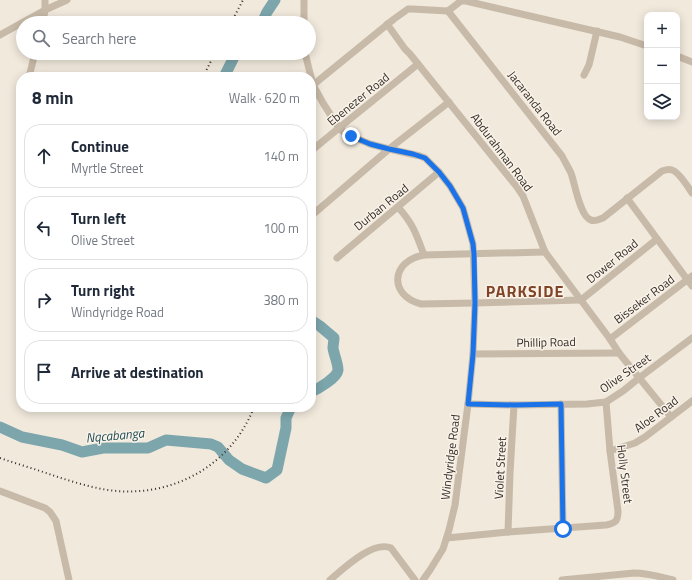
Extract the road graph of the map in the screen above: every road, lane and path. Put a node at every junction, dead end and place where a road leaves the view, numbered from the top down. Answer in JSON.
{"nodes":[{"id":1,"x":45,"y":0,"type":"edge"},
{"id":2,"x":67,"y":0,"type":"edge"},
{"id":3,"x":304,"y":0,"type":"edge"},
{"id":4,"x":45,"y":10,"type":"junction"},
{"id":5,"x":448,"y":11,"type":"junction"},
{"id":6,"x":34,"y":16,"type":"edge"},
{"id":7,"x":44,"y":16,"type":"edge"},
{"id":8,"x":304,"y":16,"type":"edge"},
{"id":9,"x":387,"y":24,"type":"junction"},
{"id":10,"x":16,"y":26,"type":"edge"},
{"id":11,"x":597,"y":32,"type":"junction"},
{"id":12,"x":0,"y":35,"type":"edge"},
{"id":13,"x":644,"y":45,"type":"edge"},
{"id":14,"x":680,"y":57,"type":"edge"},
{"id":15,"x":33,"y":60,"type":"edge"},
{"id":16,"x":307,"y":60,"type":"edge"},
{"id":17,"x":692,"y":62,"type":"edge"},
{"id":18,"x":418,"y":64,"type":"junction"},
{"id":19,"x":30,"y":72,"type":"edge"},
{"id":20,"x":310,"y":72,"type":"edge"},
{"id":21,"x":584,"y":75,"type":"dead end"},
{"id":22,"x":316,"y":83,"type":"edge"},
{"id":23,"x":316,"y":91,"type":"edge"},
{"id":24,"x":449,"y":102,"type":"junction"},
{"id":25,"x":339,"y":128,"type":"junction"},
{"id":26,"x":316,"y":147,"type":"edge"},
{"id":27,"x":389,"y":149,"type":"junction"},
{"id":28,"x":439,"y":172,"type":"junction"},
{"id":29,"x":692,"y":193,"type":"edge"},
{"id":30,"x":627,"y":198,"type":"junction"},
{"id":31,"x":398,"y":207,"type":"junction"},
{"id":32,"x":316,"y":212,"type":"edge"},
{"id":33,"x":657,"y":239,"type":"junction"},
{"id":34,"x":545,"y":252,"type":"junction"},
{"id":35,"x":474,"y":254,"type":"junction"},
{"id":36,"x":424,"y":255,"type":"junction"},
{"id":37,"x":336,"y":258,"type":"dead end"},
{"id":38,"x":690,"y":278,"type":"edge"},
{"id":39,"x":692,"y":286,"type":"edge"},
{"id":40,"x":581,"y":300,"type":"junction"},
{"id":41,"x":475,"y":303,"type":"junction"},
{"id":42,"x":692,"y":338,"type":"edge"},
{"id":43,"x":610,"y":339,"type":"junction"},
{"id":44,"x":619,"y":353,"type":"junction"},
{"id":45,"x":473,"y":354,"type":"junction"},
{"id":46,"x":639,"y":378,"type":"junction"},
{"id":47,"x":692,"y":401,"type":"edge"},
{"id":48,"x":606,"y":402,"type":"junction"},
{"id":49,"x":468,"y":404,"type":"junction"},
{"id":50,"x":561,"y":404,"type":"junction"},
{"id":51,"x":514,"y":405,"type":"junction"},
{"id":52,"x":671,"y":417,"type":"junction"},
{"id":53,"x":610,"y":451,"type":"junction"},
{"id":54,"x":0,"y":490,"type":"edge"},
{"id":55,"x":563,"y":529,"type":"junction"},
{"id":56,"x":508,"y":532,"type":"junction"},
{"id":57,"x":446,"y":538,"type":"junction"},
{"id":58,"x":69,"y":580,"type":"edge"},
{"id":59,"x":330,"y":580,"type":"edge"},
{"id":60,"x":415,"y":580,"type":"edge"},
{"id":61,"x":423,"y":580,"type":"edge"},
{"id":62,"x":562,"y":580,"type":"edge"},
{"id":63,"x":674,"y":580,"type":"edge"}],
"edges":[{"from":1,"to":4,"type":"street"},
{"from":2,"to":4,"type":"street"},
{"from":3,"to":8,"type":"street"},
{"from":4,"to":6,"type":"street"},
{"from":4,"to":7,"type":"street"},
{"from":5,"to":9,"type":"street"},
{"from":5,"to":11,"type":"street"},
{"from":5,"to":30,"type":"street","name":"Jacaranda Road"},
{"from":9,"to":18,"type":"street","name":"Abdurahman Road"},
{"from":9,"to":22,"type":"street"},
{"from":10,"to":12,"type":"street"},
{"from":11,"to":13,"type":"street"},
{"from":11,"to":21,"type":"street"},
{"from":14,"to":17,"type":"street"},
{"from":15,"to":19,"type":"street"},
{"from":16,"to":20,"type":"street","name":"Windyridge Road"},
{"from":18,"to":24,"type":"street","name":"Abdurahman Road"},
{"from":18,"to":25,"type":"street","name":"Ebenezer Road"},
{"from":23,"to":25,"type":"street","name":"Windyridge Road"},
{"from":24,"to":27,"type":"street"},
{"from":24,"to":34,"type":"street","name":"Abdurahman Road"},
{"from":25,"to":26,"type":"street","name":"Ebenezer Road"},
{"from":25,"to":27,"type":"street","name":"Windyridge Road"},
{"from":27,"to":28,"type":"street","name":"Windyridge Road"},
{"from":27,"to":32,"type":"street"},
{"from":28,"to":31,"type":"street","name":"Durban Road"},
{"from":28,"to":35,"type":"street","name":"Windyridge Road"},
{"from":29,"to":30,"type":"street"},
{"from":30,"to":33,"type":"street"},
{"from":31,"to":36,"type":"street"},
{"from":31,"to":37,"type":"street","name":"Durban Road"},
{"from":33,"to":38,"type":"street"},
{"from":33,"to":40,"type":"street","name":"Dower Road"},
{"from":34,"to":35,"type":"street"},
{"from":34,"to":40,"type":"street","name":"Abdurahman Road"},
{"from":35,"to":36,"type":"street"},
{"from":35,"to":41,"type":"street","name":"Windyridge Road"},
{"from":36,"to":41,"type":"street"},
{"from":38,"to":39,"type":"street"},
{"from":38,"to":43,"type":"street","name":"Bisseker Road"},
{"from":40,"to":41,"type":"street"},
{"from":40,"to":43,"type":"street","name":"Abdurahman Road"},
{"from":41,"to":45,"type":"street","name":"Windyridge Road"},
{"from":42,"to":46,"type":"street","name":"Olive Street"},
{"from":43,"to":44,"type":"street","name":"Abdurahman Road"},
{"from":44,"to":45,"type":"street","name":"Phillip Road"},
{"from":44,"to":46,"type":"street","name":"Abdurahman Road"},
{"from":45,"to":49,"type":"street","name":"Windyridge Road"},
{"from":46,"to":48,"type":"street","name":"Olive Street"},
{"from":46,"to":52,"type":"street","name":"Abdurahman Road"},
{"from":47,"to":52,"type":"street","name":"Aloe Road"},
{"from":48,"to":50,"type":"street","name":"Olive Street"},
{"from":48,"to":53,"type":"street","name":"Holly Street"},
{"from":49,"to":51,"type":"street","name":"Olive Street"},
{"from":49,"to":57,"type":"street","name":"Windyridge Road"},
{"from":50,"to":51,"type":"street","name":"Olive Street"},
{"from":50,"to":55,"type":"street"},
{"from":51,"to":56,"type":"street","name":"Violet Street"},
{"from":52,"to":53,"type":"street","name":"Aloe Road"},
{"from":53,"to":55,"type":"street","name":"Holly Street"},
{"from":54,"to":58,"type":"street"},
{"from":55,"to":56,"type":"street","name":"Holly Street"},
{"from":56,"to":57,"type":"street","name":"Holly Street"},
{"from":57,"to":61,"type":"street","name":"Windyridge Road"},
{"from":59,"to":60,"type":"street"},
{"from":62,"to":63,"type":"street"}]}
